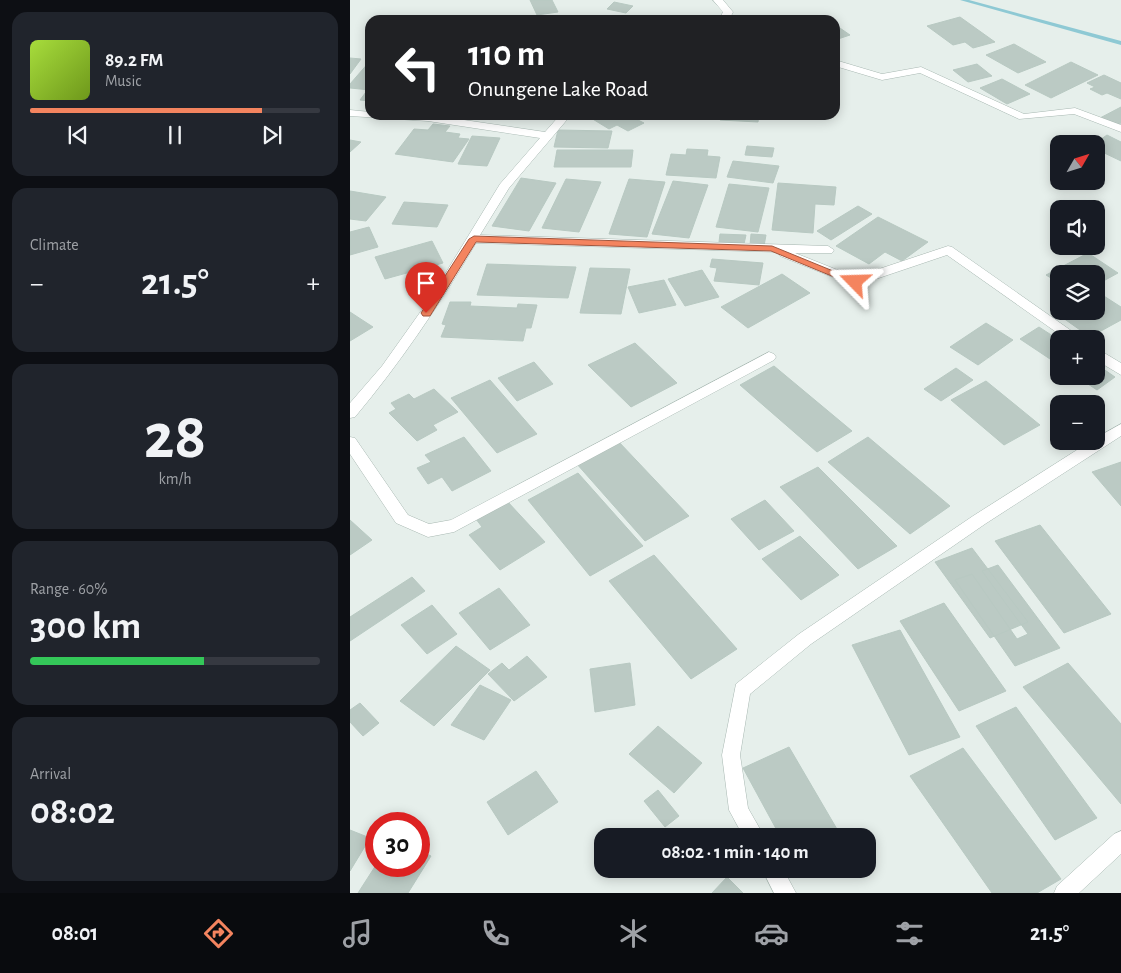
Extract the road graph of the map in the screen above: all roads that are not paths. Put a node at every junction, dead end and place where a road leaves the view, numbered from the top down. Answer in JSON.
{"nodes":[{"id":1,"x":718,"y":0,"type":"edge"},
{"id":2,"x":726,"y":15,"type":"edge"},
{"id":3,"x":840,"y":64,"type":"edge"},
{"id":4,"x":350,"y":113,"type":"edge"},
{"id":5,"x":365,"y":114,"type":"edge"},
{"id":6,"x":441,"y":120,"type":"edge"},
{"id":7,"x":562,"y":120,"type":"edge"},
{"id":8,"x":1121,"y":129,"type":"edge"},
{"id":9,"x":548,"y":136,"type":"junction"},
{"id":10,"x":474,"y":239,"type":"junction"},
{"id":11,"x":772,"y":249,"type":"junction"},
{"id":12,"x":828,"y":250,"type":"dead end"},
{"id":13,"x":1063,"y":330,"type":"edge"},
{"id":14,"x":769,"y":357,"type":"dead end"},
{"id":15,"x":1105,"y":359,"type":"edge"},
{"id":16,"x":1121,"y":370,"type":"edge"},
{"id":17,"x":350,"y":413,"type":"edge"},
{"id":18,"x":1121,"y":429,"type":"edge"},
{"id":19,"x":350,"y":442,"type":"edge"},
{"id":20,"x":749,"y":828,"type":"edge"},
{"id":21,"x":1121,"y":842,"type":"edge"},
{"id":22,"x":777,"y":878,"type":"edge"},
{"id":23,"x":786,"y":893,"type":"edge"},
{"id":24,"x":1064,"y":893,"type":"edge"}],
"edges":[{"from":1,"to":2,"type":"street"},
{"from":3,"to":8,"type":"street"},
{"from":4,"to":5,"type":"street"},
{"from":6,"to":9,"type":"street"},
{"from":7,"to":9,"type":"street"},
{"from":9,"to":10,"type":"street"},
{"from":10,"to":11,"type":"street"},
{"from":10,"to":17,"type":"street"},
{"from":11,"to":12,"type":"street"},
{"from":11,"to":13,"type":"street"},
{"from":14,"to":19,"type":"street"},
{"from":15,"to":16,"type":"street"},
{"from":18,"to":20,"type":"street"},
{"from":21,"to":24,"type":"street"},
{"from":22,"to":23,"type":"street"}]}
